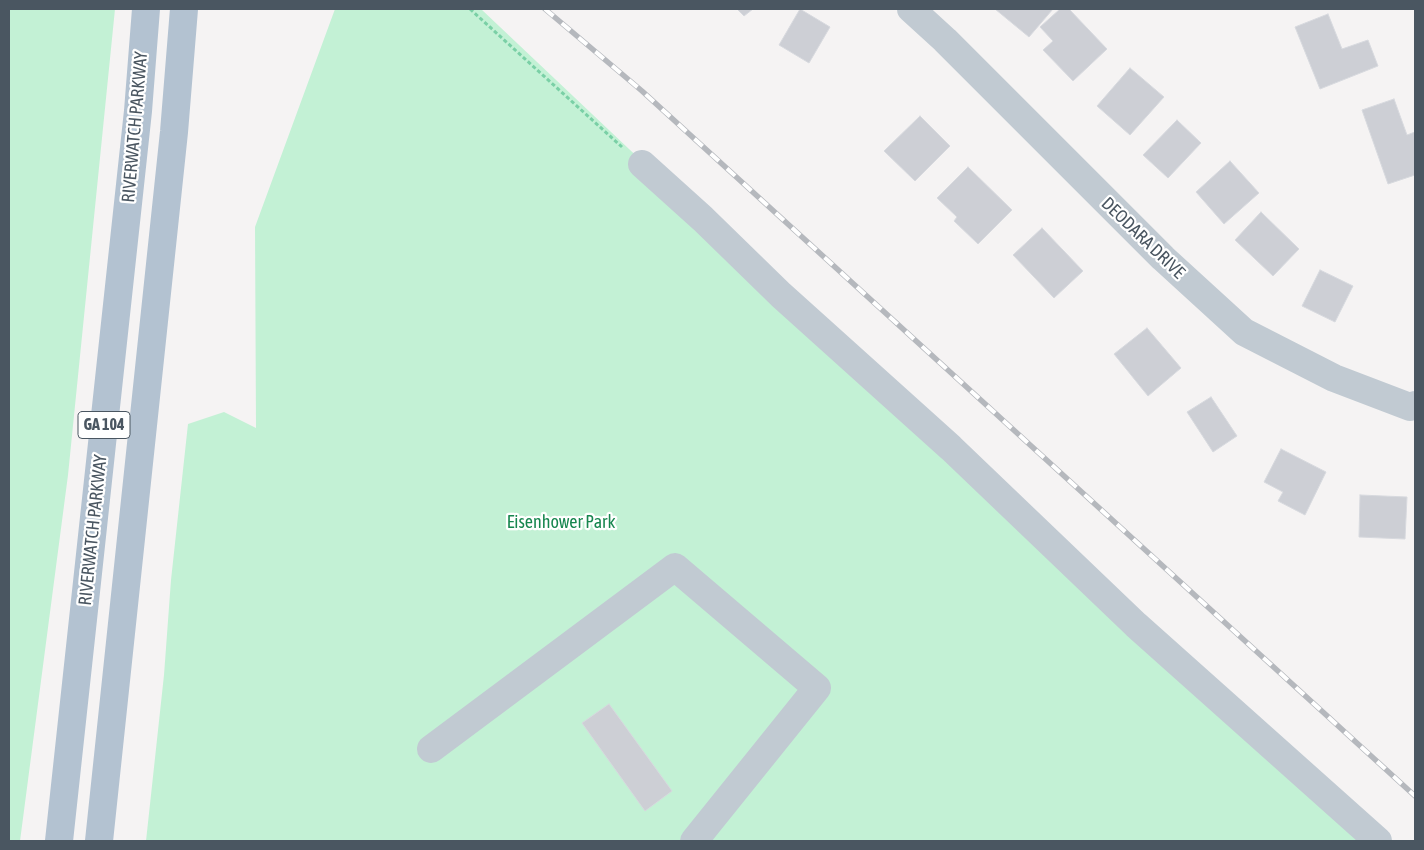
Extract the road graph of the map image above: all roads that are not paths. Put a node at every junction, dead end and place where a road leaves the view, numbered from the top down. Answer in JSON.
{"nodes":[{"id":1,"x":146,"y":9,"type":"edge"},
{"id":2,"x":184,"y":9,"type":"edge"},
{"id":3,"x":911,"y":9,"type":"edge"},
{"id":4,"x":642,"y":164,"type":"road end"},
{"id":5,"x":1415,"y":405,"type":"edge"},
{"id":6,"x":432,"y":749,"type":"dead end"},
{"id":7,"x":59,"y":841,"type":"edge"},
{"id":8,"x":99,"y":841,"type":"edge"},
{"id":9,"x":694,"y":841,"type":"edge"},
{"id":10,"x":1378,"y":841,"type":"edge"}],
"edges":[{"from":1,"to":7,"type":"main road","name":"RIVERWATCH PARKWAY","number":"GA 104"},
{"from":2,"to":8,"type":"main road","number":"GA 104"},
{"from":3,"to":5,"type":"street","name":"DEODARA DRIVE"},
{"from":4,"to":10,"type":"street"},
{"from":6,"to":9,"type":"street"}]}
